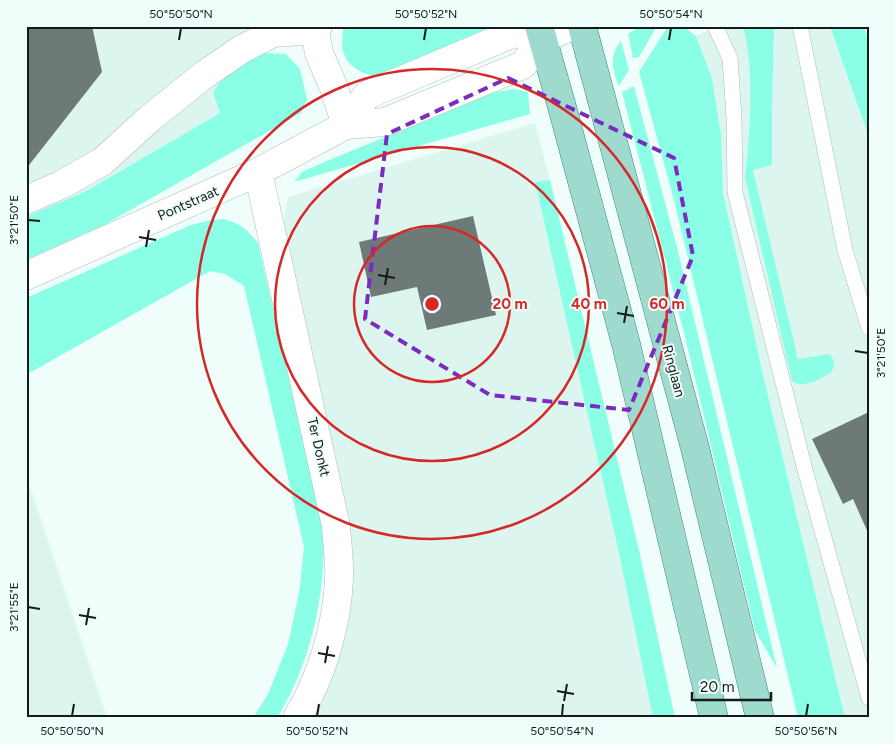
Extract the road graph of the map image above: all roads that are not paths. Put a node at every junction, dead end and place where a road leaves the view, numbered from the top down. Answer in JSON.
{"nodes":[{"id":1,"x":572,"y":26,"type":"edge"},
{"id":2,"x":582,"y":26,"type":"edge"},
{"id":3,"x":715,"y":26,"type":"edge"},
{"id":4,"x":800,"y":26,"type":"edge"},
{"id":5,"x":317,"y":28,"type":"edge"},
{"id":6,"x":541,"y":32,"type":"edge"},
{"id":7,"x":346,"y":126,"type":"junction"},
{"id":8,"x":258,"y":172,"type":"junction"},
{"id":9,"x":26,"y":200,"type":"edge"},
{"id":10,"x":26,"y":276,"type":"edge"},
{"id":11,"x":869,"y":328,"type":"edge"},
{"id":12,"x":869,"y":698,"type":"edge"},
{"id":13,"x":296,"y":718,"type":"edge"},
{"id":14,"x":714,"y":718,"type":"edge"},
{"id":15,"x":760,"y":718,"type":"edge"}],
"edges":[{"from":1,"to":6,"type":"street","name":"Pontstraat"},
{"from":2,"to":15,"type":"main road","name":"Ringlaan"},
{"from":3,"to":12,"type":"lane"},
{"from":4,"to":11,"type":"lane"},
{"from":5,"to":7,"type":"street"},
{"from":5,"to":9,"type":"street"},
{"from":6,"to":7,"type":"street","name":"Pontstraat"},
{"from":6,"to":14,"type":"main road"},
{"from":7,"to":8,"type":"street","name":"Pontstraat"},
{"from":8,"to":10,"type":"street","name":"Pontstraat"},
{"from":8,"to":13,"type":"street","name":"Ter Donkt"}]}
